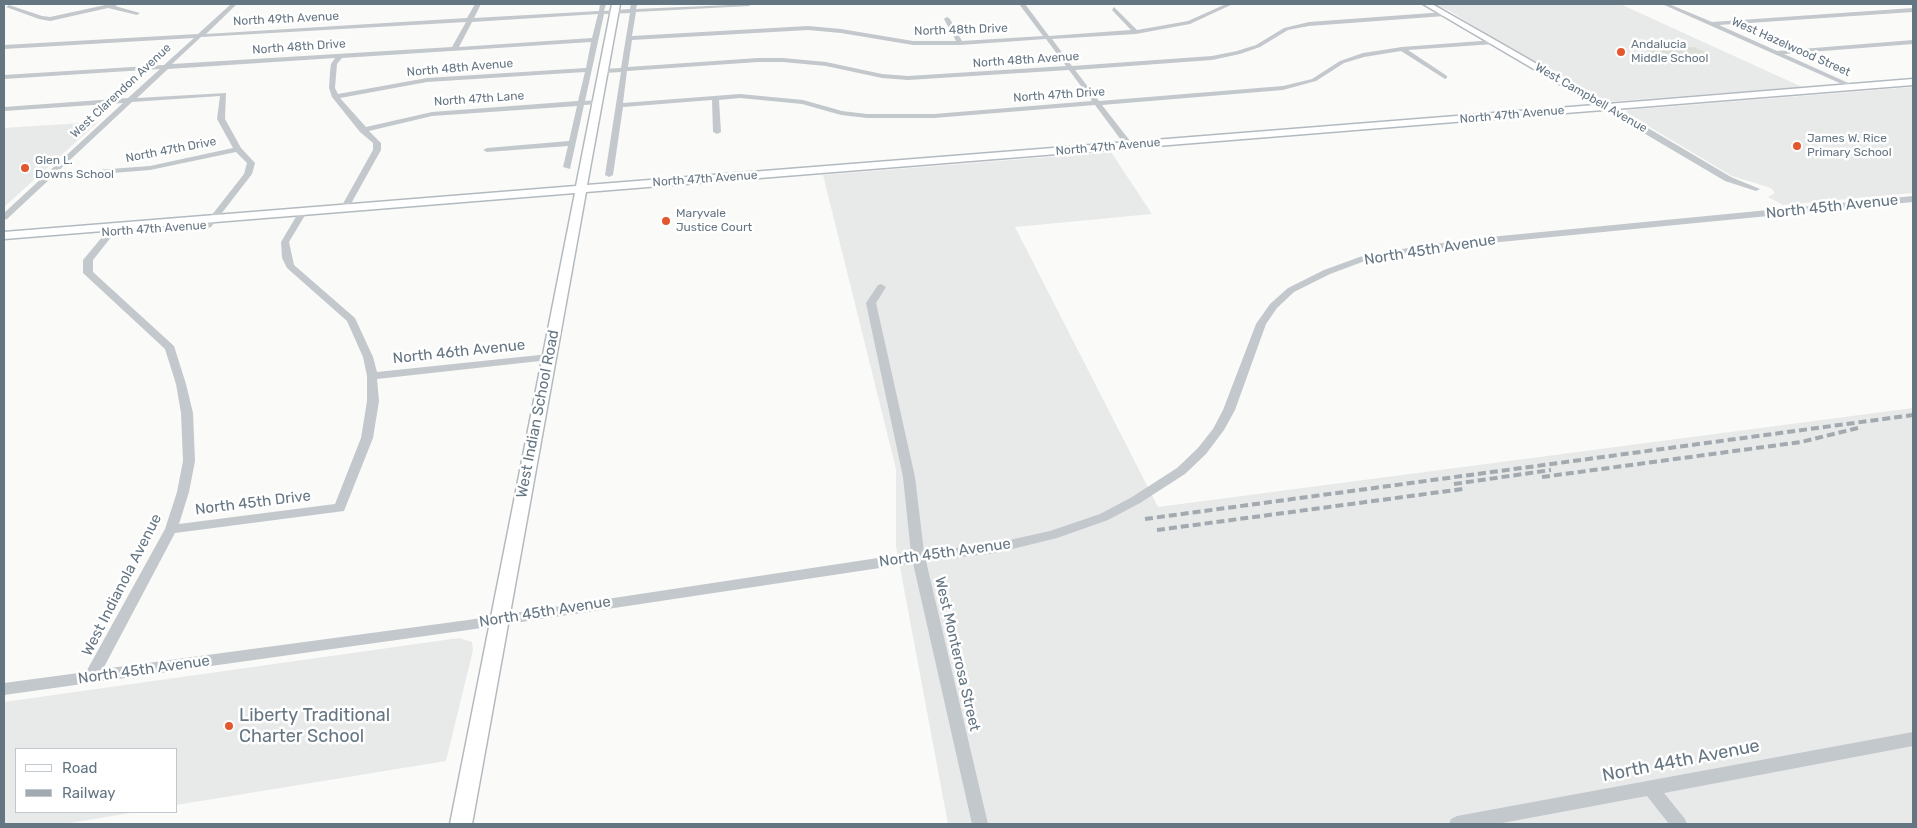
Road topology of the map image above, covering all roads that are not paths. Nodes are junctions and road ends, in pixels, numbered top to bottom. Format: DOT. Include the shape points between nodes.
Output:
graph roads {
  1 [pos="22,4"];
  2 [pos="117,4"];
  3 [pos="234,4"];
  4 [pos="478,4"];
  5 [pos="603,4"];
  6 [pos="749,4"];
  7 [pos="1022,4"];
  8 [pos="1230,4"];
  9 [pos="1427,4"];
  10 [pos="1665,4"];
  11 [pos="107,6"];
  12 [pos="6,7"];
  13 [pos="633,7"];
  14 [pos="615,8"];
  15 [pos="1114,9"];
  16 [pos="1913,10"];
  17 [pos="601,12"];
  18 [pos="137,13"];
  19 [pos="1445,14"];
  20 [pos="947,19"];
  21 [pos="470,20"];
  22 [pos="1711,24"];
  23 [pos="1136,32"];
  24 [pos="199,35"];
  25 [pos="629,38"];
  26 [pos="1047,38"];
  27 [pos="595,40"];
  28 [pos="1494,42"];
  29 [pos="1913,42"];
  30 [pos="960,43"];
  31 [pos="4,47"];
  32 [pos="455,48"];
  33 [pos="1402,49"];
  34 [pos="1776,53"];
  35 [pos="341,55"];
  36 [pos="164,67"];
  37 [pos="1070,68"];
  38 [pos="624,69"];
  39 [pos="588,70"];
  40 [pos="604,70"];
  41 [pos="4,77"];
  42 [pos="1445,77"];
  43 [pos="1913,82"];
  44 [pos="1853,87"];
  45 [pos="335,97"];
  46 [pos="715,98"];
  47 [pos="129,101"];
  48 [pos="598,102"];
  49 [pos="581,103"];
  50 [pos="1097,103"];
  51 [pos="619,105"];
  52 [pos="1606,107"];
  53 [pos="4,109"];
  54 [pos="363,130"];
  55 [pos="717,132"];
  56 [pos="572,143"];
  57 [pos="1130,146"];
  58 [pos="238,149"];
  59 [pos="487,150"];
  60 [pos="567,167"];
  61 [pos="609,175"];
  62 [pos="48,176"];
  63 [pos="580,189"];
  64 [pos="1756,189"];
  65 [pos="1913,199"];
  66 [pos="344,209"];
  67 [pos="303,212"];
  68 [pos="4,217"];
  69 [pos="211,221"];
  70 [pos="114,229"];
  71 [pos="4,235"];
  72 [pos="4,241"];
  73 [pos="881,287"];
  74 [pos="549,357"];
  75 [pos="372,376"];
  76 [pos="171,529"];
  77 [pos="918,557"];
  78 [pos="500,619"];
  79 [pos="91,677"];
  80 [pos="4,689"];
  81 [pos="1913,739"];
  82 [pos="1650,787"];
  83 [pos="461,824"];
  84 [pos="980,824"];
  85 [pos="1457,824"];
  86 [pos="1679,824"];
  1 -- 12 [label="street"];
  2 -- 11 [label="street"];
  3 -- 24 [label="street, West Clarendon Avenue"];
  4 -- 21 [label="street"];
  5 -- 17 [label="street"];
  6 -- 13 [label="street, North 49th Avenue"];
  7 -- 26 [label="street"];
  8 -- 23 [label="street, North 48th Drive" via="1190,22"];
  9 -- 19 [label="street, West Campbell Avenue"];
  10 -- 22 [label="street, West Hazelwood Street"];
  11 -- 12 [label="street" via="50,19"];
  11 -- 18 [label="street"];
  13 -- 14 [label="street, North 49th Avenue"];
  13 -- 25 [label="street"];
  14 -- 17 [label="street, North 49th Avenue"];
  14 -- 40 [label="street, West Indian School Road"];
  15 -- 23 [label="street"];
  16 -- 22 [label="street"];
  17 -- 21 [label="street, North 49th Avenue"];
  17 -- 27 [label="street"];
  19 -- 28 [label="street, West Campbell Avenue"];
  19 -- 37 [label="street, North 48th Avenue" via="1309,24 1286,30 1258,46 1212,58"];
  20 -- 30 [label="street"];
  21 -- 24 [label="street, North 49th Avenue"];
  21 -- 32 [label="street"];
  22 -- 34 [label="street, West Hazelwood Street"];
  23 -- 26 [label="street, North 48th Drive"];
  24 -- 31 [label="street, North 49th Avenue"];
  24 -- 36 [label="street, West Clarendon Avenue"];
  25 -- 30 [label="street, North 48th Drive" via="802,28 913,43"];
  25 -- 38 [label="street"];
  26 -- 30 [label="street, North 48th Drive"];
  26 -- 37 [label="street"];
  27 -- 32 [label="street, North 48th Drive"];
  27 -- 39 [label="street"];
  28 -- 33 [label="street, North 47th Drive"];
  28 -- 52 [label="street, West Campbell Avenue"];
  29 -- 34 [label="street"];
  32 -- 35 [label="street, North 48th Drive"];
  33 -- 42 [label="street"];
  33 -- 50 [label="street, North 47th Drive" via="1350,58 1323,76 1283,88"];
  34 -- 44 [label="street, West Hazelwood Street"];
  35 -- 36 [label="street, North 48th Drive"];
  35 -- 45 [label="street" via="334,64 332,88"];
  36 -- 41 [label="street, North 48th Drive"];
  36 -- 47 [label="street, West Clarendon Avenue"];
  37 -- 38 [label="street, North 48th Avenue" via="908,78 782,60"];
  37 -- 50 [label="street"];
  38 -- 40 [label="street, North 48th Avenue"];
  38 -- 51 [label="street"];
  39 -- 45 [label="street, North 48th Avenue" via="427,80"];
  39 -- 49 [label="street"];
  40 -- 48 [label="street, West Indian School Road"];
  43 -- 44 [label="street, North 47th Avenue"];
  44 -- 52 [label="street, North 47th Avenue"];
  45 -- 54 [label="street"];
  46 -- 50 [label="street, North 47th Drive" via="768,97 803,102 841,113 897,118"];
  46 -- 51 [label="street, North 47th Drive"];
  46 -- 55 [label="street"];
  47 -- 53 [label="street"];
  47 -- 58 [label="street" via="224,94 221,119"];
  47 -- 62 [label="street, West Clarendon Avenue"];
  48 -- 49 [label="street, North 47th Lane"];
  48 -- 63 [label="street, West Indian School Road"];
  49 -- 54 [label="street, North 47th Lane" via="432,114"];
  49 -- 56 [label="street"];
  50 -- 57 [label="street"];
  51 -- 61 [label="street"];
  52 -- 57 [label="street, North 47th Avenue"];
  52 -- 64 [label="street, West Campbell Avenue" via="1728,179"];
  54 -- 66 [label="street" via="377,143 377,150"];
  56 -- 59 [label="street"];
  56 -- 60 [label="street"];
  57 -- 63 [label="street, North 47th Avenue"];
  58 -- 62 [label="street, North 47th Drive" via="150,168"];
  58 -- 69 [label="street" via="251,163 248,174"];
  62 -- 68 [label="street, West Clarendon Avenue"];
  63 -- 66 [label="street, North 47th Avenue"];
  63 -- 74 [label="street, West Indian School Road"];
  65 -- 77 [label="street, North 45th Avenue" via="1469,242 1362,259 1291,290 1272,306 1261,324 1237,392 1218,430 1188,464 1153,490 1104,517 1052,535 996,548"];
  66 -- 67 [label="street, North 47th Avenue"];
  67 -- 69 [label="street, North 47th Avenue" via="285,217"];
  67 -- 75 [label="street" via="286,242 290,266 351,320 368,357"];
  69 -- 70 [label="street, North 47th Avenue"];
  70 -- 71 [label="street, North 47th Avenue"];
  70 -- 72 [label="street, North 47th Avenue"];
  70 -- 76 [label="street, West Indianola Avenue" via="88,260 88,272 170,348 187,413 189,461"];
  73 -- 77 [label="street, West Monterosa Street" via="871,303 909,477"];
  74 -- 75 [label="street, North 46th Avenue"];
  74 -- 78 [label="street, West Indian School Road"];
  75 -- 76 [label="street, North 45th Drive" via="373,401 367,438 340,508"];
  76 -- 79 [label="street, West Indianola Avenue"];
  77 -- 78 [label="street, North 45th Avenue"];
  77 -- 84 [label="street, West Monterosa Street"];
  78 -- 79 [label="street, North 45th Avenue"];
  78 -- 83 [label="street, West Indian School Road"];
  79 -- 80 [label="street, North 45th Avenue"];
  81 -- 82 [label="street, North 44th Avenue"];
  82 -- 85 [label="street, North 44th Avenue"];
  82 -- 86 [label="street"];
}
